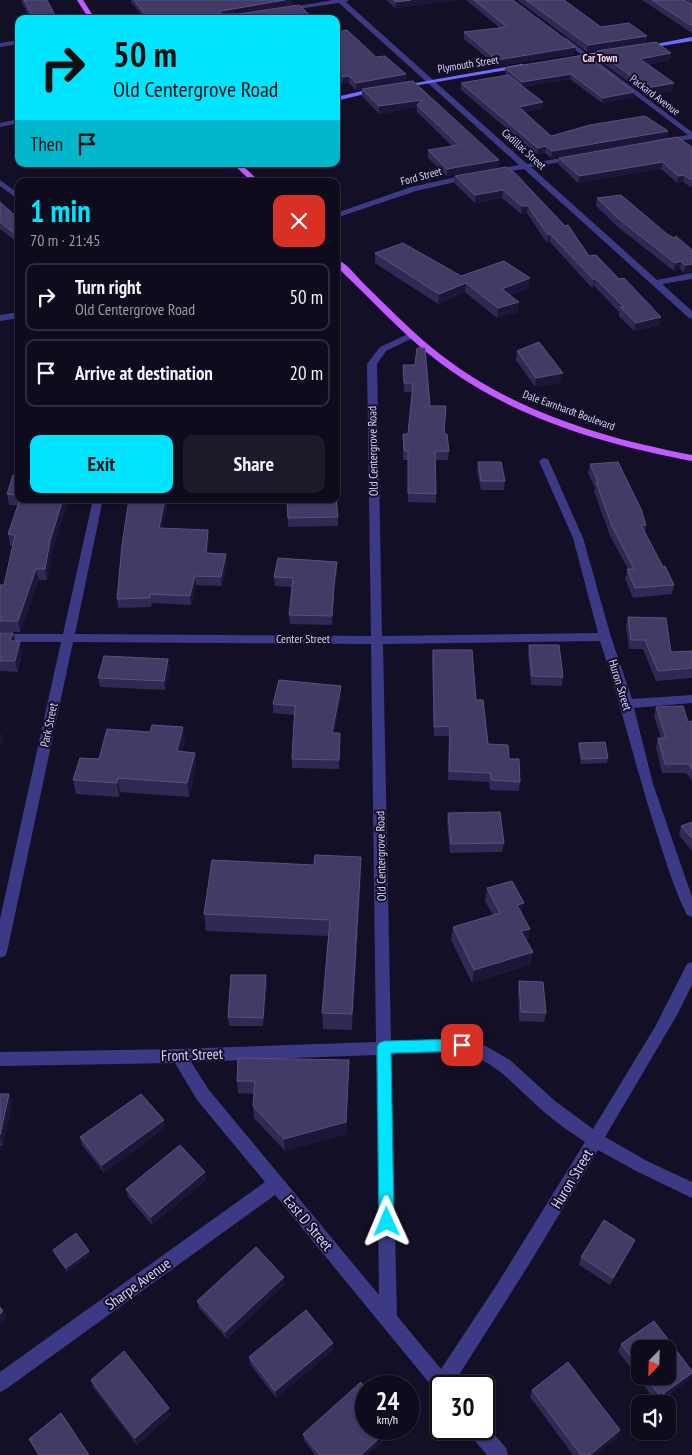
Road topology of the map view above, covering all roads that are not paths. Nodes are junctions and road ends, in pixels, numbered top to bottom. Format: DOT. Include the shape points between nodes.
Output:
graph roads {
  1 [pos="80,0"];
  2 [pos="340,0"];
  3 [pos="346,0"];
  4 [pos="272,10"];
  5 [pos="89,15"];
  6 [pos="555,34"];
  7 [pos="692,39"];
  8 [pos="15,43"];
  9 [pos="0,45"];
  10 [pos="634,48"];
  11 [pos="624,50"];
  12 [pos="586,56"];
  13 [pos="556,60"];
  14 [pos="527,65"];
  15 [pos="430,81"];
  16 [pos="394,87"];
  17 [pos="384,88"];
  18 [pos="340,97"];
  19 [pos="15,122"];
  20 [pos="0,125"];
  21 [pos="692,136"];
  22 [pos="653,144"];
  23 [pos="584,156"];
  24 [pos="525,166"];
  25 [pos="240,167"];
  26 [pos="252,178"];
  27 [pos="0,182"];
  28 [pos="15,195"];
  29 [pos="340,215"];
  30 [pos="340,267"];
  31 [pos="692,276"];
  32 [pos="656,283"];
  33 [pos="15,316"];
  34 [pos="692,316"];
  35 [pos="0,318"];
  36 [pos="412,335"];
  37 [pos="692,458"];
  38 [pos="544,461"];
  39 [pos="97,503"];
  40 [pos="0,638"];
  41 [pos="68,638"];
  42 [pos="606,638"];
  43 [pos="376,640"];
  44 [pos="692,699"];
  45 [pos="627,704"];
  46 [pos="692,911"];
  47 [pos="0,952"];
  48 [pos="692,968"];
  49 [pos="384,1047"];
  50 [pos="179,1056"];
  51 [pos="0,1059"];
  52 [pos="595,1140"];
  53 [pos="276,1184"];
  54 [pos="692,1190"];
  55 [pos="388,1319"];
  56 [pos="434,1375"];
  57 [pos="449,1375"];
  58 [pos="0,1383"];
  59 [pos="487,1440"];
  60 [pos="499,1455"];
  1 -- 5 [label="main road"];
  2 -- 3 [label="street"];
  2 -- 4 [label="street"];
  2 -- 15 [label="street, Cadillac Street"];
  6 -- 12 [label="street, Packard Avenue"];
  7 -- 10 [label="street"];
  8 -- 9 [label="street"];
  11 -- 12 [label="street"];
  12 -- 13 [label="street"];
  12 -- 21 [label="street, Packard Avenue"];
  14 -- 15 [label="street, Plymouth Street"];
  15 -- 16 [label="street, Plymouth Street"];
  15 -- 24 [label="street, Cadillac Street"];
  17 -- 18 [label="street"];
  19 -- 20 [label="street"];
  21 -- 22 [label="street"];
  23 -- 24 [label="street, Ford Street"];
  24 -- 29 [label="street, Ford Street" via="414,189"];
  24 -- 32 [label="street, Cadillac Street"];
  25 -- 26 [label="main road"];
  27 -- 28 [label="street"];
  30 -- 36 [label="main road, Dale Earnhardt Boulevard"];
  31 -- 32 [label="street"];
  32 -- 34 [label="street, Cadillac Street"];
  33 -- 35 [label="street"];
  36 -- 37 [label="main road, Dale Earnhardt Boulevard" via="490,392 535,413 625,444"];
  36 -- 43 [label="street, Old Centergrove Road" via="385,347 374,357 372,364"];
  38 -- 42 [label="street, Huron Street" via="578,538"];
  39 -- 41 [label="street, Park Street"];
  40 -- 41 [label="street, Center Street"];
  41 -- 43 [label="street, Center Street"];
  41 -- 47 [label="street, Park Street"];
  42 -- 43 [label="street, Center Street"];
  42 -- 45 [label="street, Huron Street"];
  43 -- 49 [label="street, Old Centergrove Road"];
  44 -- 45 [label="street"];
  45 -- 46 [label="street, Huron Street" via="647,784"];
  48 -- 52 [label="street, Huron Street" via="679,1001"];
  49 -- 50 [label="street, Front Street"];
  49 -- 52 [label="street" via="462,1045 490,1053 546,1104"];
  49 -- 55 [label="street, Old Centergrove Road"];
  50 -- 51 [label="street, Front Street"];
  50 -- 53 [label="street, East D Street" via="203,1095"];
  52 -- 54 [label="street" via="643,1168"];
  52 -- 57 [label="street, Huron Street" via="484,1324"];
  53 -- 55 [label="street, East D Street"];
  53 -- 58 [label="street, Sharpe Avenue"];
  55 -- 56 [label="street, East D Street"];
  59 -- 60 [label="street"];
}
